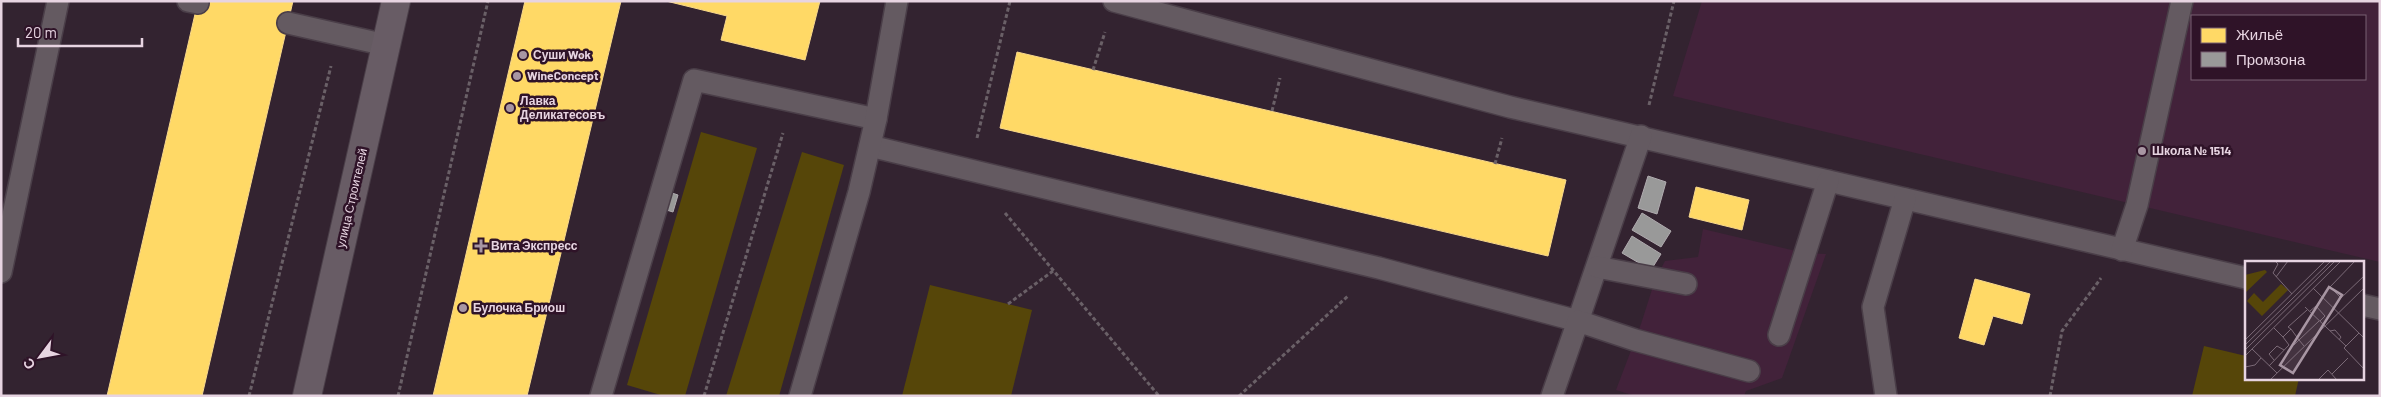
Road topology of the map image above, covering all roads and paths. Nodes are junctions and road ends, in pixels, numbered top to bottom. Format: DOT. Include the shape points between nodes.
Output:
graph roads {
  1 [pos="58,1"];
  2 [pos="396,1"];
  3 [pos="488,1"];
  4 [pos="897,1"];
  5 [pos="1010,1"];
  6 [pos="1115,1"];
  7 [pos="1674,1"];
  8 [pos="2182,1"];
  9 [pos="288,23"];
  10 [pos="338,34"];
  11 [pos="386,45"];
  12 [pos="1093,70"];
  13 [pos="793,102"];
  14 [pos="876,119"];
  15 [pos="1641,136"];
  16 [pos="870,146"];
  17 [pos="969,171"];
  18 [pos="1828,181"];
  19 [pos="1905,199"];
  20 [pos="2122,250"];
  21 [pos="1597,266"];
  22 [pos="1379,268"];
  23 [pos="1054,271"];
  24 [pos="1,272"];
  25 [pos="2245,278"];
  26 [pos="1686,284"];
  27 [pos="1008,304"];
  28 [pos="2364,305"];
  29 [pos="2380,309"];
  30 [pos="1578,321"];
  31 [pos="1779,335"];
  32 [pos="1749,372"];
  33 [pos="249,396"];
  34 [pos="307,396"];
  35 [pos="398,396"];
  36 [pos="601,396"];
  37 [pos="704,396"];
  38 [pos="800,396"];
  39 [pos="1159,396"];
  40 [pos="1239,396"];
  41 [pos="1552,396"];
  42 [pos="1886,396"];
  43 [pos="2050,396"];
  1 -- 24 [label="lane"];
  2 -- 11 [label="street, улица Строителей"];
  3 -- 35 [label="path"];
  4 -- 14 [label="lane"];
  5 -- 17 [label="path"];
  6 -- 12 [label="path"];
  6 -- 15 [label="lane" via="1510,107"];
  7 -- 15 [label="path"];
  8 -- 20 [label="lane" via="2137,205"];
  9 -- 10 [label="lane"];
  10 -- 11 [label="lane"];
  10 -- 33 [label="path"];
  11 -- 34 [label="street, улица Строителей"];
  13 -- 14 [label="lane"];
  13 -- 36 [label="lane" via="694,80"];
  13 -- 37 [label="path"];
  14 -- 16 [label="lane"];
  15 -- 18 [label="lane"];
  15 -- 21 [label="lane"];
  16 -- 17 [label="lane"];
  16 -- 38 [label="lane"];
  17 -- 22 [label="lane"];
  17 -- 23 [label="path"];
  18 -- 19 [label="lane"];
  18 -- 31 [label="lane"];
  19 -- 20 [label="lane"];
  19 -- 42 [label="lane" via="1873,307"];
  20 -- 25 [label="lane"];
  20 -- 43 [label="path" via="2062,331"];
  21 -- 26 [label="lane"];
  21 -- 30 [label="lane"];
  22 -- 30 [label="lane"];
  22 -- 40 [label="path"];
  23 -- 27 [label="path"];
  23 -- 39 [label="path"];
  28 -- 29 [label="lane"];
  30 -- 32 [label="lane"];
  30 -- 41 [label="lane"];
}
